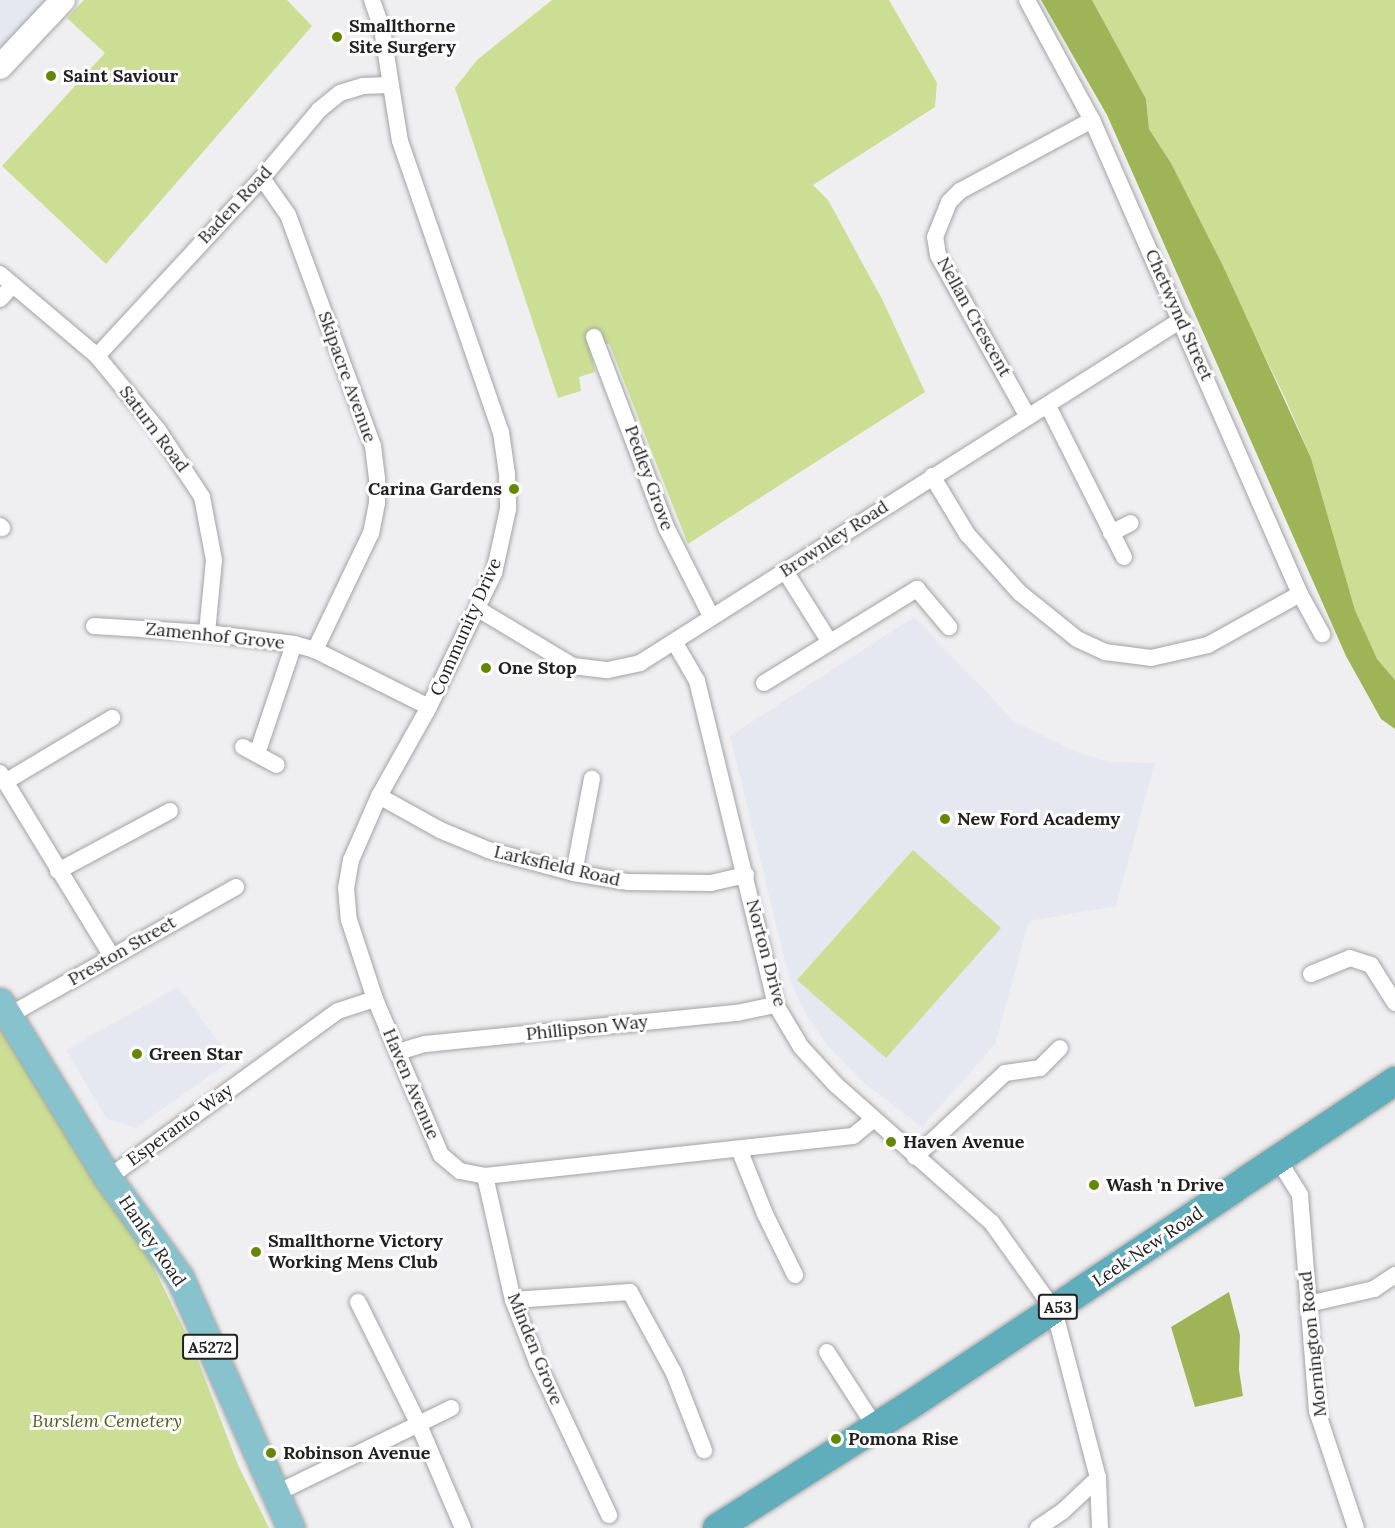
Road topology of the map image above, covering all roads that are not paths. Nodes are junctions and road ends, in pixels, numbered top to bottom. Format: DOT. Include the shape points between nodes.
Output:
graph roads {
  1 [pos="63,0"];
  2 [pos="372,0"];
  3 [pos="1027,0"];
  4 [pos="0,68"];
  5 [pos="389,85"];
  6 [pos="1092,120"];
  7 [pos="262,178"];
  8 [pos="0,274"];
  9 [pos="13,285"];
  10 [pos="0,299"];
  11 [pos="1181,320"];
  12 [pos="594,337"];
  13 [pos="97,356"];
  14 [pos="1048,406"];
  15 [pos="1028,417"];
  16 [pos="932,477"];
  17 [pos="1131,523"];
  18 [pos="1111,532"];
  19 [pos="1124,557"];
  20 [pos="785,571"];
  21 [pos="1300,594"];
  22 [pos="478,609"];
  23 [pos="711,616"];
  24 [pos="94,626"];
  25 [pos="949,627"];
  26 [pos="207,633"];
  27 [pos="1322,634"];
  28 [pos="829,641"];
  29 [pos="675,643"];
  30 [pos="294,644"];
  31 [pos="315,650"];
  32 [pos="764,683"];
  33 [pos="429,707"];
  34 [pos="112,718"];
  35 [pos="277,765"];
  36 [pos="3,777"];
  37 [pos="592,779"];
  38 [pos="379,796"];
  39 [pos="170,811"];
  40 [pos="58,871"];
  41 [pos="574,873"];
  42 [pos="746,875"];
  43 [pos="236,887"];
  44 [pos="111,955"];
  45 [pos="1311,974"];
  46 [pos="375,999"];
  47 [pos="1395,1003"];
  48 [pos="776,1005"];
  49 [pos="4,1009"];
  50 [pos="1060,1048"];
  51 [pos="398,1052"];
  52 [pos="1395,1081"];
  53 [pos="873,1120"];
  54 [pos="739,1149"];
  55 [pos="915,1157"];
  56 [pos="1278,1161"];
  57 [pos="485,1176"];
  58 [pos="108,1178"];
  59 [pos="795,1275"];
  60 [pos="1395,1275"];
  61 [pos="513,1300"];
  62 [pos="358,1302"];
  63 [pos="1308,1304"];
  64 [pos="1054,1310"];
  65 [pos="827,1352"];
  66 [pos="451,1408"];
  67 [pos="419,1425"];
  68 [pos="876,1428"];
  69 [pos="704,1450"];
  70 [pos="1098,1478"];
  71 [pos="275,1494"];
  72 [pos="609,1515"];
  73 [pos="291,1528"];
  74 [pos="463,1528"];
  75 [pos="717,1528"];
  76 [pos="1038,1528"];
  77 [pos="1100,1528"];
  78 [pos="1356,1528"];
  1 -- 4 [label="main road"];
  2 -- 5 [label="street, Community Drive" via="382,29"];
  3 -- 6 [label="street, Chetwynd Street"];
  5 -- 7 [label="street, Baden Road" via="363,86 340,93 318,110"];
  5 -- 22 [label="street, Community Drive" via="400,141 476,355 505,452 508,509 494,573"];
  6 -- 11 [label="street, Chetwynd Street"];
  6 -- 15 [label="street, Nellan Crescent" via="960,191 949,202 935,237 938,255"];
  7 -- 13 [label="street, Baden Road"];
  7 -- 31 [label="street, Skipacre Avenue" via="288,215 373,446 377,478 371,533"];
  8 -- 9 [label="street, Saturn Road"];
  9 -- 10 [label="street"];
  9 -- 13 [label="street, Saturn Road"];
  11 -- 14 [label="street, Brownley Road"];
  11 -- 21 [label="street, Chetwynd Street"];
  12 -- 23 [label="street, Pedley Grove" via="667,530"];
  13 -- 26 [label="street, Saturn Road" via="159,430 202,497 214,560"];
  14 -- 15 [label="street, Brownley Road"];
  14 -- 18 [label="street"];
  15 -- 16 [label="street, Brownley Road"];
  16 -- 20 [label="street, Brownley Road"];
  16 -- 21 [label="street" via="967,534 1020,593 1077,639 1105,652 1151,658 1208,645"];
  17 -- 18 [label="street"];
  18 -- 19 [label="street"];
  20 -- 23 [label="street, Brownley Road"];
  20 -- 28 [label="street"];
  21 -- 27 [label="street, Chetwynd Street"];
  22 -- 29 [label="street, Brownley Road" via="573,666 608,670 640,663"];
  22 -- 33 [label="street, Community Drive"];
  23 -- 29 [label="street, Brownley Road"];
  24 -- 26 [label="street, Zamenhof Grove"];
  25 -- 28 [label="street" via="916,589"];
  26 -- 30 [label="street, Zamenhof Grove"];
  28 -- 32 [label="street"];
  29 -- 42 [label="street, Norton Drive" via="697,681"];
  30 -- 31 [label="street, Zamenhof Grove"];
  30 -- 35 [label="street" via="250,750"];
  31 -- 33 [label="street, Zamenhof Grove"];
  33 -- 38 [label="street, Community Drive"];
  34 -- 36 [label="street"];
  36 -- 40 [label="street"];
  37 -- 41 [label="street"];
  38 -- 41 [label="street, Larksfield Road" via="488,850"];
  38 -- 46 [label="street, Community Drive" via="351,860 346,888 349,920"];
  39 -- 40 [label="street"];
  40 -- 44 [label="street"];
  41 -- 42 [label="street, Larksfield Road" via="628,882 711,884"];
  42 -- 48 [label="street, Norton Drive"];
  43 -- 44 [label="street, Preston Street"];
  44 -- 49 [label="street, Preston Street"];
  45 -- 47 [label="street" via="1350,958 1371,964"];
  46 -- 51 [label="street, Haven Avenue"];
  46 -- 58 [label="street, Esperanto Way" via="338,1011"];
  48 -- 51 [label="street, Phillipson Way" via="737,1013 425,1044"];
  48 -- 53 [label="street, Norton Drive" via="801,1047"];
  49 -- 58 [label="main road, Hanley Road / A5272"];
  50 -- 55 [label="street" via="1040,1068 1005,1073"];
  51 -- 57 [label="street, Haven Avenue" via="441,1155 460,1172"];
  52 -- 56 [label="highway, Leek New Road / A53"];
  53 -- 54 [label="street, Haven Avenue" via="853,1136"];
  53 -- 55 [label="street, Norton Drive"];
  54 -- 57 [label="street, Haven Avenue"];
  54 -- 59 [label="street" via="765,1215"];
  55 -- 64 [label="street, Norton Drive" via="992,1223"];
  56 -- 63 [label="street, Mornington Road" via="1300,1195"];
  56 -- 64 [label="highway, Leek New Road / A53"];
  57 -- 61 [label="street, Minden Grove"];
  58 -- 71 [label="main road, Hanley Road / A5272" via="180,1278"];
  60 -- 63 [label="street" via="1374,1289"];
  61 -- 69 [label="street" via="630,1292 674,1373"];
  61 -- 72 [label="street, Minden Grove" via="539,1367"];
  62 -- 67 [label="street"];
  63 -- 78 [label="street, Mornington Road" via="1317,1411"];
  64 -- 68 [label="highway, Leek New Road / A53"];
  64 -- 70 [label="street"];
  65 -- 68 [label="street"];
  66 -- 67 [label="street"];
  67 -- 71 [label="street"];
  67 -- 74 [label="street"];
  68 -- 75 [label="highway, Leek New Road / A53"];
  70 -- 76 [label="street"];
  70 -- 77 [label="street"];
  71 -- 73 [label="main road, Hanley Road / A5272"];
}
